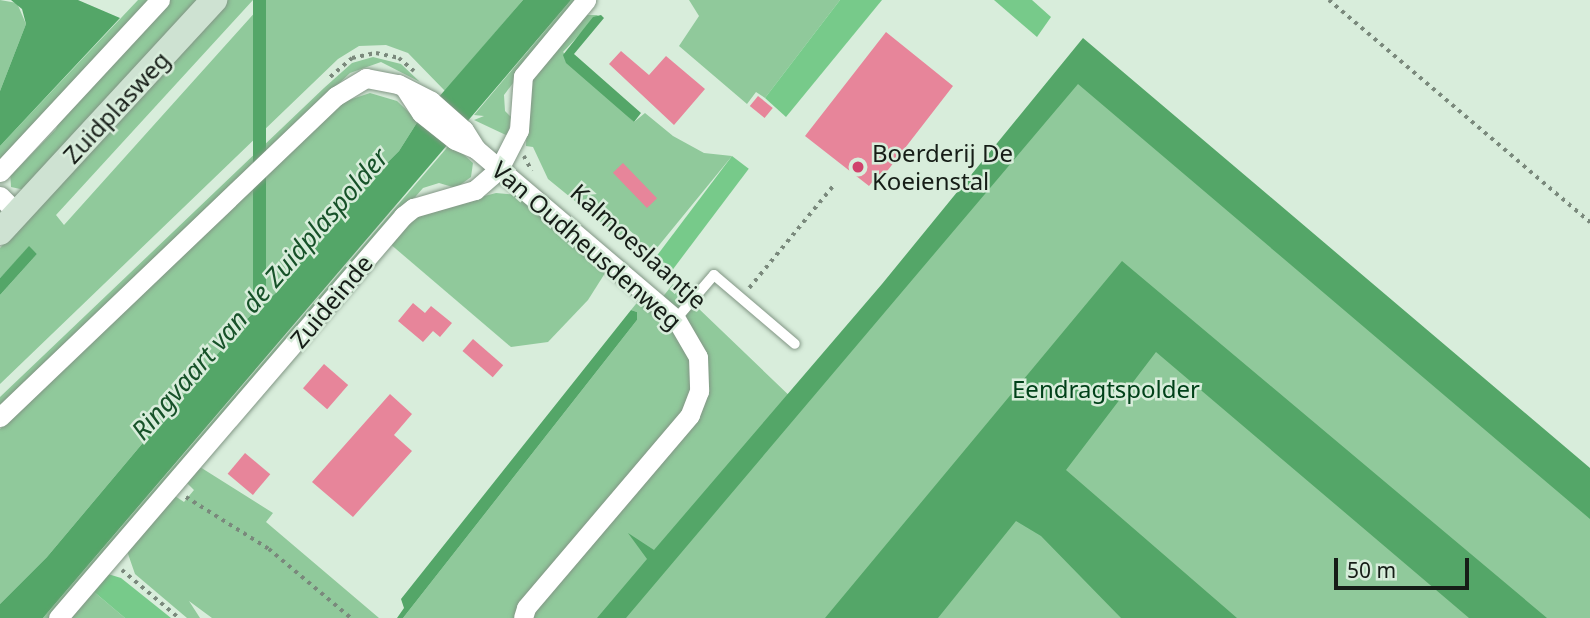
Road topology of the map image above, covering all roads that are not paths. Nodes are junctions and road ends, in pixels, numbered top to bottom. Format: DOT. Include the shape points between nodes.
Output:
graph roads {
  1 [pos="160,0"];
  2 [pos="214,0"];
  3 [pos="586,0"];
  4 [pos="499,169"];
  5 [pos="0,172"];
  6 [pos="6,214"];
  7 [pos="676,319"];
  8 [pos="795,344"];
  9 [pos="0,417"];
  10 [pos="58,618"];
  11 [pos="523,618"];
  1 -- 5 [label="street, Zuidplasweg"];
  2 -- 6 [label="main road, Zuidplasweg"];
  3 -- 4 [label="street, Zuideinde" via="523,76 514,146"];
  4 -- 7 [label="street, Van Oudheusdenweg"];
  4 -- 9 [label="street, Van Oudheusdenweg" via="406,90 387,79 366,78 337,96"];
  4 -- 10 [label="street, Zuideinde" via="475,190 413,208 403,216"];
  7 -- 8 [label="lane" via="715,275"];
  7 -- 11 [label="street, Van Oudheusdenweg" via="698,356 699,391 690,415 526,608"];
}
